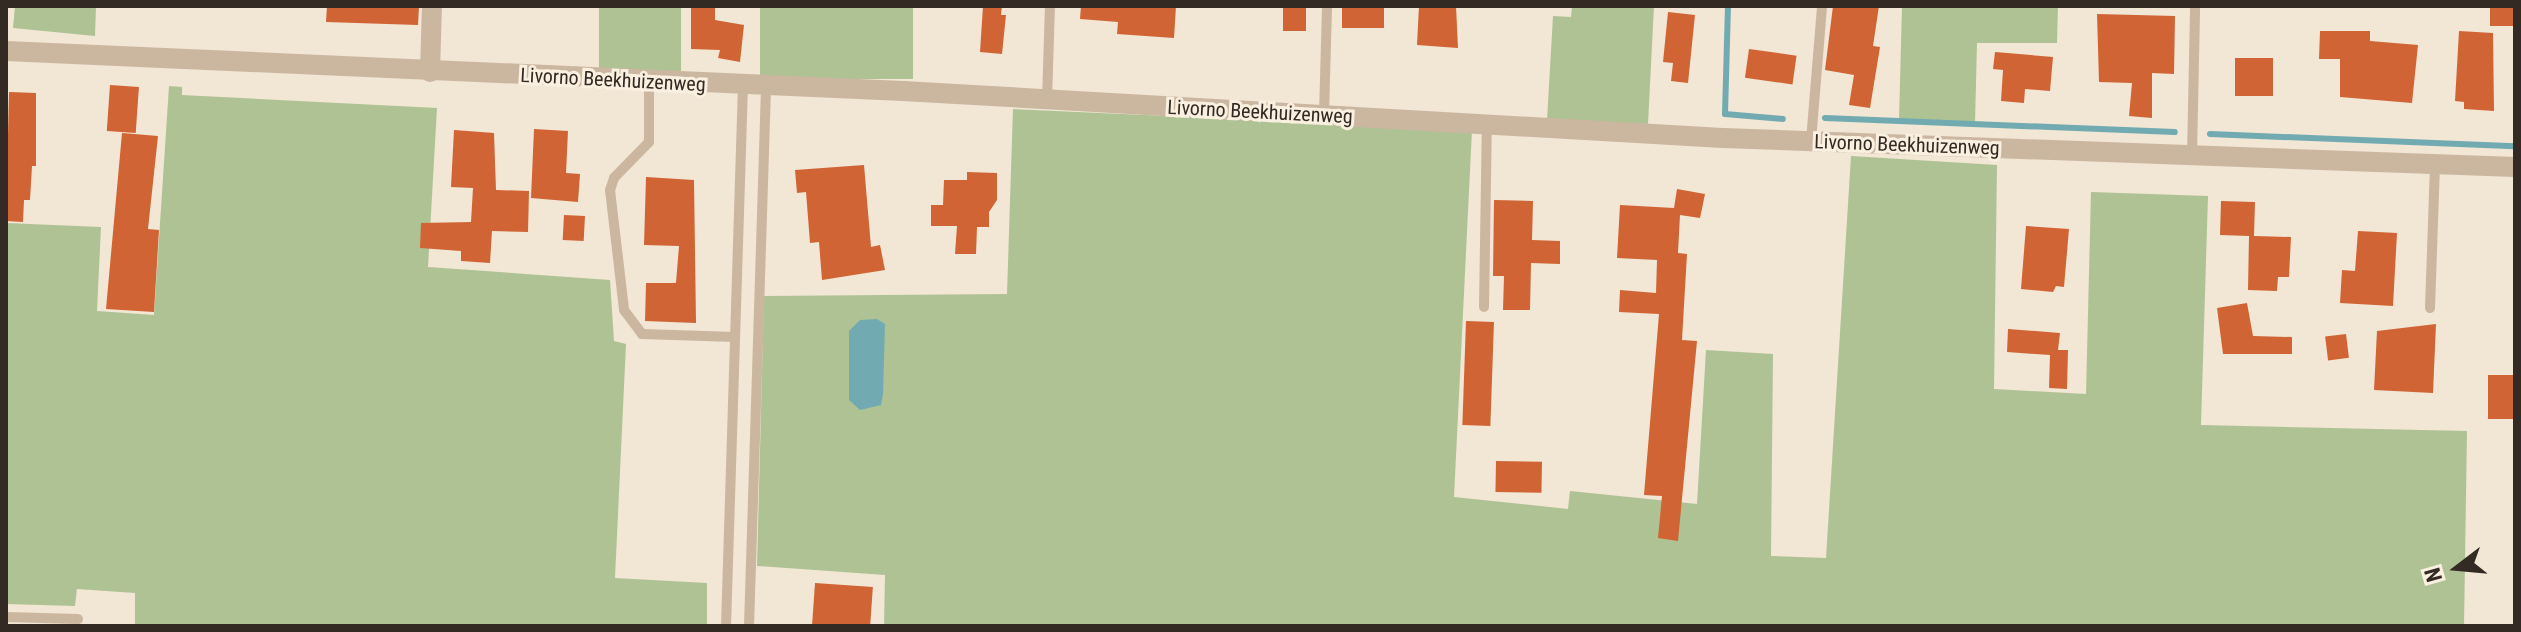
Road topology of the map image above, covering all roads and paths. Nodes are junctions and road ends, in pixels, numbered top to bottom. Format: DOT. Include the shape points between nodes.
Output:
graph roads {
  1 [pos="432,6"];
  2 [pos="1050,6"];
  3 [pos="1327,6"];
  4 [pos="1822,6"];
  5 [pos="2195,6"];
  6 [pos="6,51"];
  7 [pos="430,72"];
  8 [pos="649,82"];
  9 [pos="743,86"];
  10 [pos="766,87"];
  11 [pos="1047,102"];
  12 [pos="1324,115"];
  13 [pos="1487,125"];
  14 [pos="1811,141"];
  15 [pos="2192,155"];
  16 [pos="2435,163"];
  17 [pos="2515,167"];
  18 [pos="1484,307"];
  19 [pos="2430,308"];
  20 [pos="735,337"];
  21 [pos="6,617"];
  22 [pos="78,619"];
  23 [pos="726,626"];
  24 [pos="749,626"];
  1 -- 7 [label="street"];
  2 -- 11 [label="lane"];
  3 -- 12 [label="lane"];
  4 -- 14 [label="lane"];
  5 -- 15 [label="lane"];
  6 -- 7 [label="street, Livorno Beekhuizenweg"];
  7 -- 8 [label="street, Livorno Beekhuizenweg"];
  8 -- 9 [label="street, Livorno Beekhuizenweg"];
  8 -- 20 [label="lane" via="649,142 614,178 610,190 624,310 642,334"];
  9 -- 10 [label="street, Livorno Beekhuizenweg"];
  9 -- 20 [label="lane"];
  10 -- 11 [label="street, Livorno Beekhuizenweg"];
  10 -- 24 [label="lane"];
  11 -- 12 [label="street, Livorno Beekhuizenweg"];
  12 -- 13 [label="street, Livorno Beekhuizenweg"];
  13 -- 14 [label="street, Livorno Beekhuizenweg"];
  13 -- 18 [label="lane"];
  14 -- 15 [label="street, Livorno Beekhuizenweg"];
  15 -- 16 [label="street, Livorno Beekhuizenweg"];
  16 -- 17 [label="street, Livorno Beekhuizenweg"];
  16 -- 19 [label="lane"];
  20 -- 23 [label="lane"];
  21 -- 22 [label="lane"];
}
